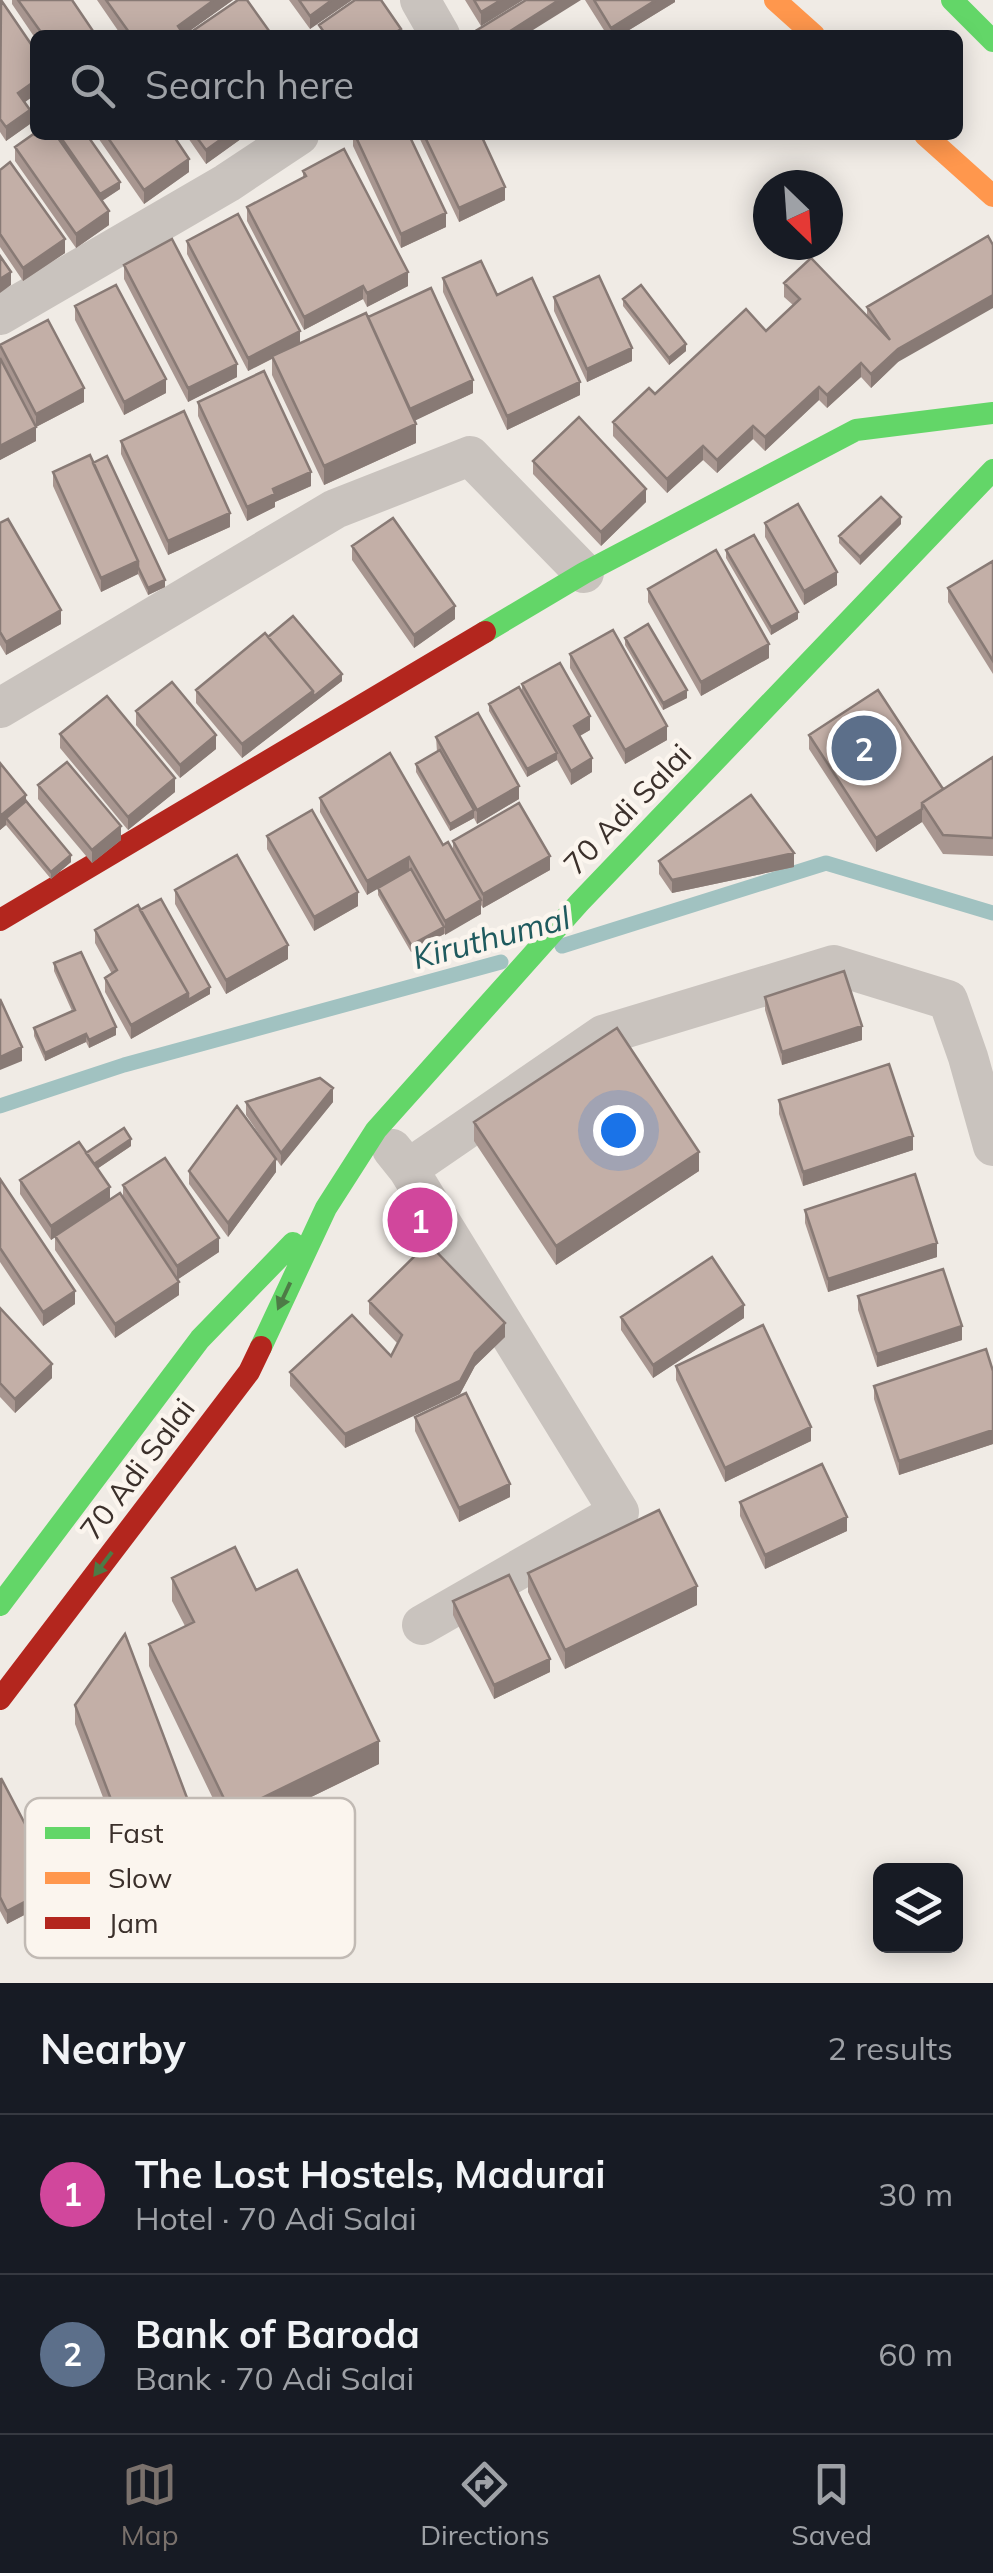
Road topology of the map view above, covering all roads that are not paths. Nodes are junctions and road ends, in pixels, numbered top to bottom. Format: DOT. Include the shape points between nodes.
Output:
graph roads {
  1 [pos="420,0"];
  2 [pos="774,0"];
  3 [pos="952,0"];
  4 [pos="437,30"];
  5 [pos="808,30"];
  6 [pos="993,41"];
  7 [pos="291,140"];
  8 [pos="931,140"];
  9 [pos="993,196"];
  10 [pos="0,315"];
  11 [pos="993,412"];
  12 [pos="993,470"];
  13 [pos="584,574"];
  14 [pos="0,708"];
  15 [pos="0,920"];
  16 [pos="981,1055"];
  17 [pos="376,1130"];
  18 [pos="993,1146"];
  19 [pos="408,1169"];
  20 [pos="326,1208"];
  21 [pos="0,1605"];
  22 [pos="422,1625"];
  23 [pos="0,1700"];
  1 -- 4 [label="street"];
  2 -- 5 [label="main road"];
  3 -- 6 [label="main road"];
  7 -- 10 [label="street"];
  8 -- 9 [label="main road"];
  11 -- 13 [label="main road" via="856,430"];
  12 -- 17 [label="main road, 70 Adi Salai" via="580,903"];
  13 -- 14 [label="street" via="470,456 335,509"];
  13 -- 15 [label="main road"];
  16 -- 18 [label="street"];
  16 -- 19 [label="street" via="948,1000 834,965 603,1035"];
  17 -- 19 [label="street"];
  17 -- 20 [label="main road, 70 Adi Salai"];
  19 -- 22 [label="street" via="619,1512"];
  20 -- 21 [label="main road, 70 Adi Salai" via="200,1340"];
  20 -- 23 [label="main road, 70 Adi Salai, one-way" via="248,1372"];
}
